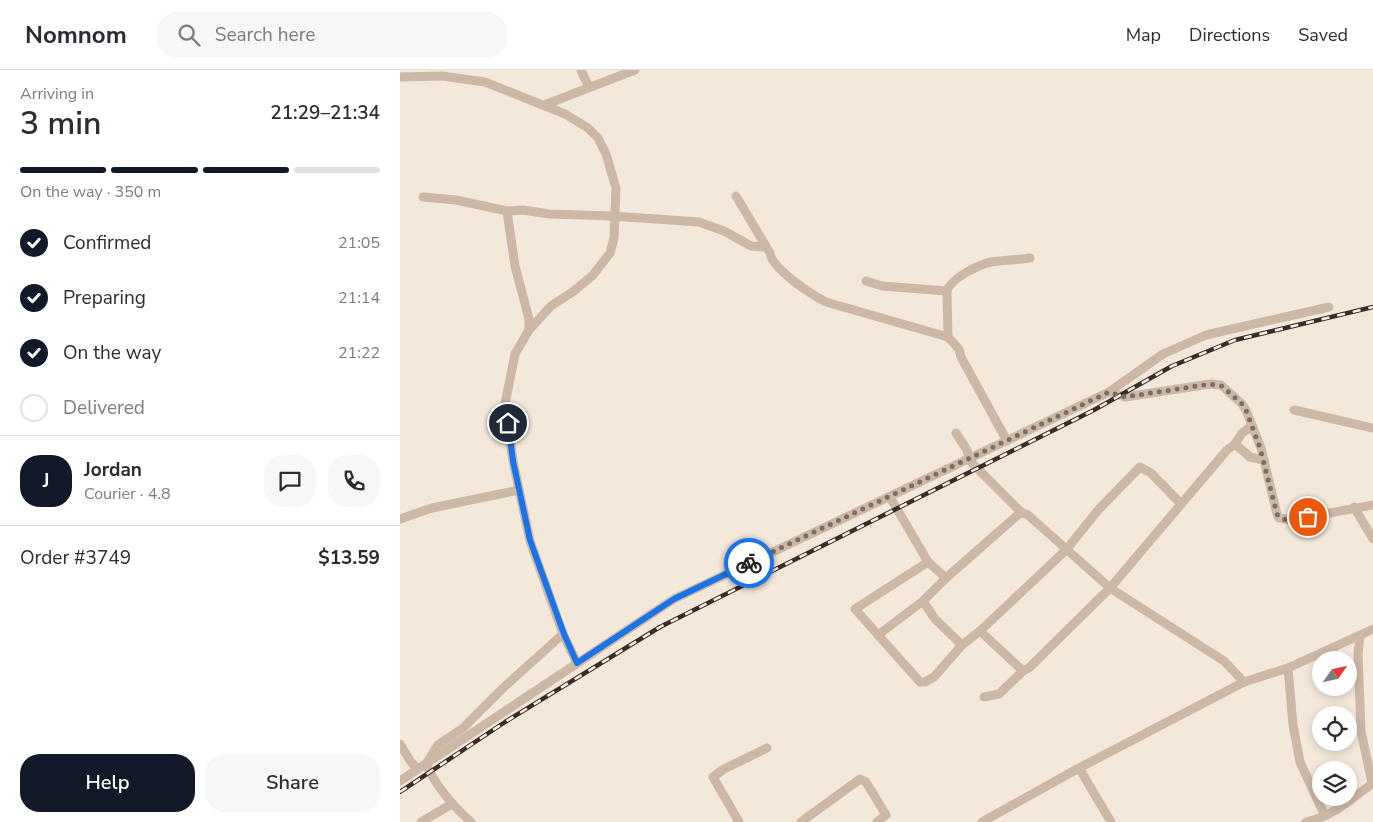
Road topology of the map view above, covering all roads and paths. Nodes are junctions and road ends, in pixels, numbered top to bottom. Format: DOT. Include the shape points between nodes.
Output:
graph roads {
  1 [pos="581,70"];
  2 [pos="636,70"];
  3 [pos="400,77"];
  4 [pos="589,87"];
  5 [pos="544,105"];
  6 [pos="736,196"];
  7 [pos="423,198"];
  8 [pos="507,211"];
  9 [pos="615,216"];
  10 [pos="766,247"];
  11 [pos="1030,258"];
  12 [pos="866,281"];
  13 [pos="947,292"];
  14 [pos="1329,307"];
  15 [pos="529,330"];
  16 [pos="948,337"];
  17 [pos="1109,392"];
  18 [pos="1294,410"];
  19 [pos="1252,426"];
  20 [pos="1373,428"];
  21 [pos="956,433"];
  22 [pos="1007,441"];
  23 [pos="1235,444"];
  24 [pos="969,460"];
  25 [pos="1264,460"];
  26 [pos="519,490"];
  27 [pos="890,497"];
  28 [pos="1181,504"];
  29 [pos="1373,505"];
  30 [pos="1354,507"];
  31 [pos="1021,512"];
  32 [pos="400,519"];
  33 [pos="1373,539"];
  34 [pos="1066,550"];
  35 [pos="928,562"];
  36 [pos="946,578"];
  37 [pos="1110,588"];
  38 [pos="924,601"];
  39 [pos="1373,629"];
  40 [pos="980,631"];
  41 [pos="564,634"];
  42 [pos="878,635"];
  43 [pos="1360,636"];
  44 [pos="962,645"];
  45 [pos="577,663"];
  46 [pos="1288,668"];
  47 [pos="1023,671"];
  48 [pos="1244,682"];
  49 [pos="984,697"];
  50 [pos="483,709"];
  51 [pos="504,712"];
  52 [pos="400,744"];
  53 [pos="767,748"];
  54 [pos="426,764"];
  55 [pos="416,767"];
  56 [pos="1079,768"];
  57 [pos="400,781"];
  58 [pos="1373,783"];
  59 [pos="452,804"];
  60 [pos="1325,816"];
  61 [pos="421,822"];
  62 [pos="471,822"];
  63 [pos="739,822"];
  64 [pos="801,822"];
  65 [pos="877,822"];
  66 [pos="982,822"];
  67 [pos="1111,822"];
  68 [pos="1306,822"];
  1 -- 4 [label="street"];
  2 -- 4 [label="street"];
  3 -- 5 [label="street" via="442,76 485,82"];
  4 -- 5 [label="street"];
  5 -- 9 [label="street" via="588,128 598,138 616,188"];
  6 -- 10 [label="street"];
  7 -- 8 [label="street" via="456,200"];
  8 -- 9 [label="street"];
  8 -- 15 [label="street"];
  9 -- 10 [label="street" via="699,222 751,246"];
  9 -- 15 [label="street" via="610,253 593,276 551,306"];
  10 -- 16 [label="street" via="770,258 788,277 826,302"];
  11 -- 13 [label="street" via="989,262 963,274 949,285"];
  12 -- 13 [label="street" via="882,286"];
  13 -- 16 [label="street"];
  14 -- 17 [label="street" via="1206,335 1163,354"];
  15 -- 26 [label="street" via="515,354 505,404"];
  16 -- 22 [label="street" via="959,348"];
  17 -- 19 [label="street" via="1125,397 1218,384 1242,404"];
  17 -- 22 [label="street"];
  18 -- 20 [label="street"];
  19 -- 23 [label="street"];
  19 -- 25 [label="street"];
  21 -- 24 [label="street" via="968,450"];
  22 -- 24 [label="street"];
  23 -- 25 [label="street" via="1250,457"];
  23 -- 28 [label="street"];
  24 -- 27 [label="street"];
  24 -- 31 [label="street"];
  25 -- 30 [label="street" via="1279,518 1292,520"];
  26 -- 32 [label="street" via="432,508"];
  26 -- 41 [label="street" via="530,540"];
  27 -- 35 [label="street"];
  27 -- 45 [label="street" via="674,599"];
  28 -- 34 [label="street" via="1151,473 1140,467 1099,509"];
  28 -- 37 [label="street"];
  29 -- 30 [label="street"];
  30 -- 33 [label="street"];
  31 -- 34 [label="street"];
  31 -- 36 [label="street"];
  34 -- 37 [label="street"];
  34 -- 40 [label="street"];
  35 -- 36 [label="street"];
  35 -- 42 [label="street" via="855,609"];
  36 -- 38 [label="street"];
  37 -- 47 [label="street"];
  37 -- 48 [label="street" via="1224,661"];
  38 -- 42 [label="street"];
  38 -- 44 [label="street" via="935,619"];
  39 -- 43 [label="street"];
  40 -- 44 [label="street"];
  40 -- 47 [label="street"];
  41 -- 45 [label="street"];
  41 -- 50 [label="street"];
  42 -- 44 [label="street" via="920,682 934,677"];
  43 -- 46 [label="street"];
  43 -- 58 [label="street" via="1361,731"];
  45 -- 51 [label="street"];
  46 -- 48 [label="street"];
  46 -- 60 [label="street" via="1300,762"];
  47 -- 49 [label="street" via="999,694"];
  48 -- 56 [label="street"];
  50 -- 51 [label="street"];
  50 -- 54 [label="street" via="438,745"];
  51 -- 54 [label="street"];
  52 -- 55 [label="street"];
  53 -- 63 [label="street" via="713,777"];
  54 -- 57 [label="street"];
  54 -- 59 [label="street"];
  56 -- 66 [label="street"];
  56 -- 67 [label="street"];
  58 -- 60 [label="street" via="1339,810"];
  59 -- 61 [label="street"];
  59 -- 62 [label="street"];
  60 -- 68 [label="street"];
  64 -- 65 [label="street" via="860,779 866,782 886,815"];
}
